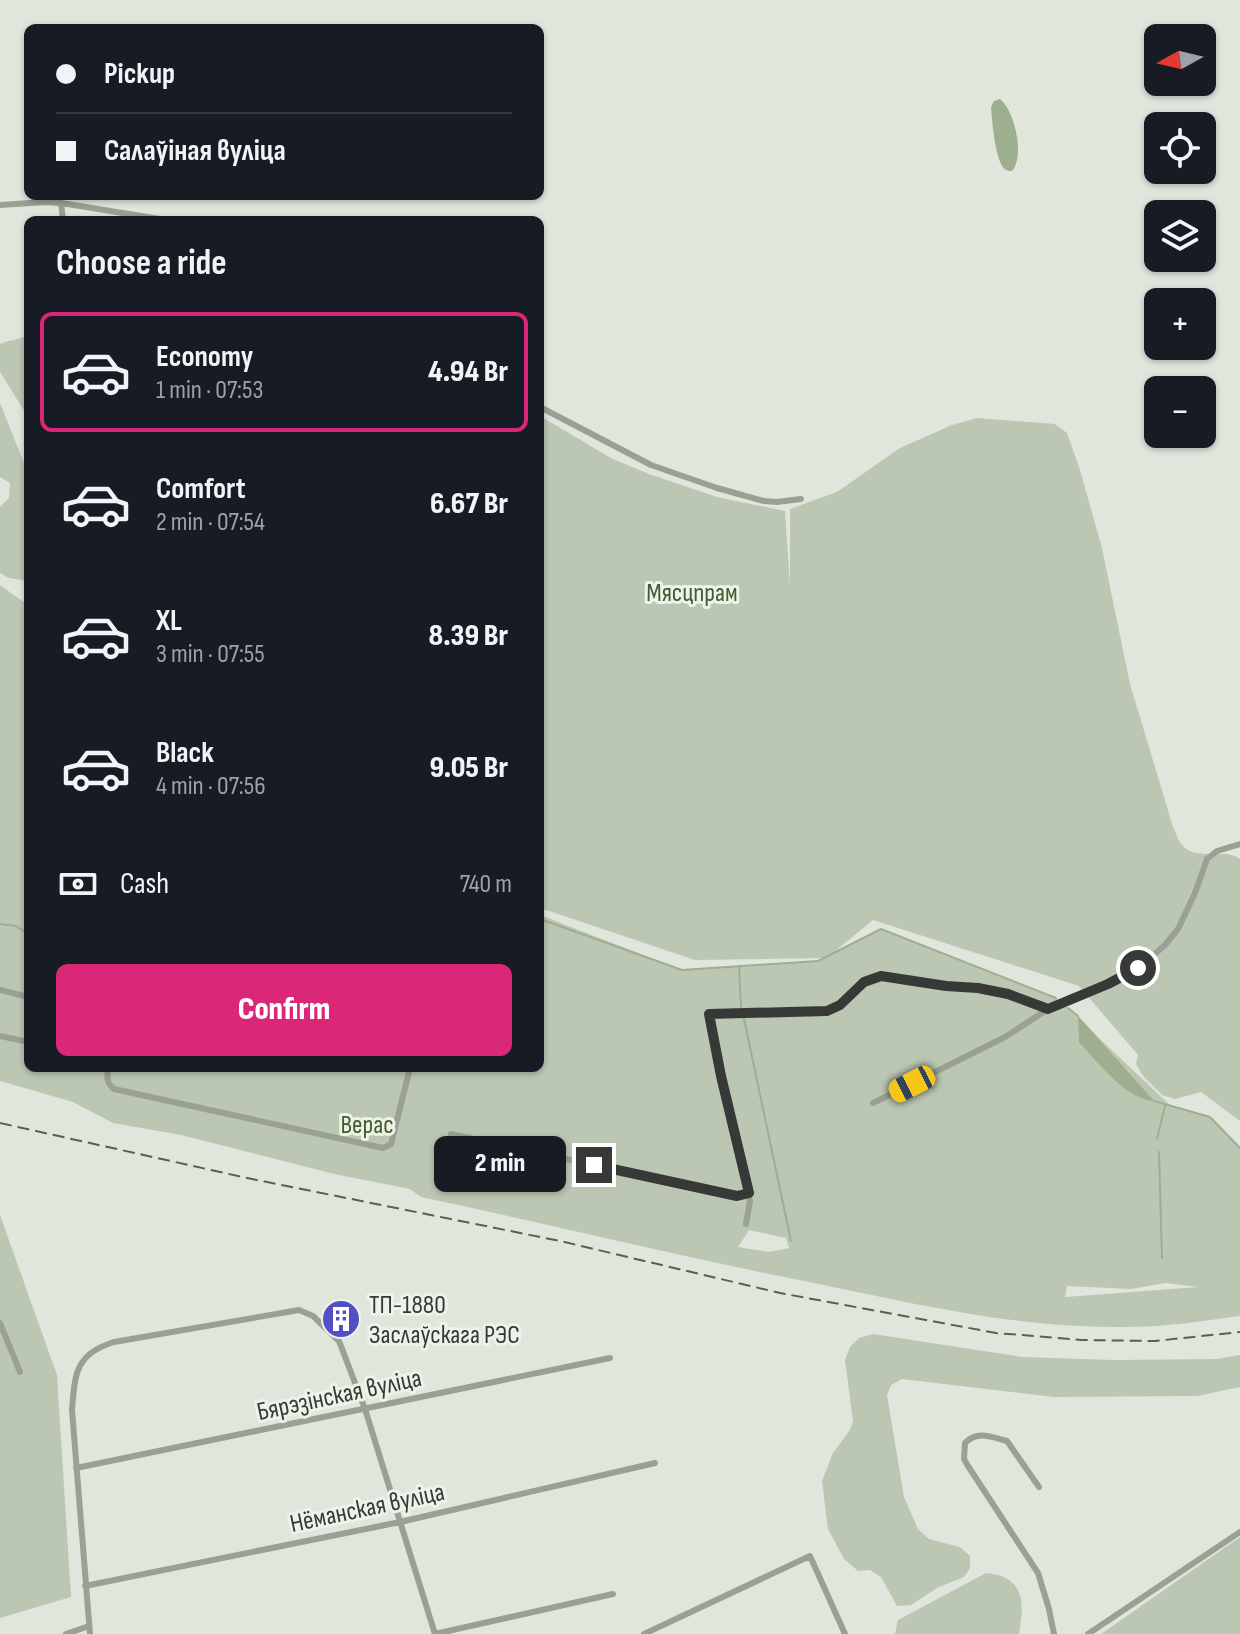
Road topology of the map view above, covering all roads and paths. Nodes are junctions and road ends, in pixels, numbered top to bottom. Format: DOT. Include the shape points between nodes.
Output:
graph roads {
  1 [pos="61,203"];
  2 [pos="0,205"];
  3 [pos="63,216"];
  4 [pos="137,216"];
  5 [pos="544,409"];
  6 [pos="801,499"];
  7 [pos="1240,844"];
  8 [pos="0,990"];
  9 [pos="24,996"];
  10 [pos="1048,1009"];
  11 [pos="0,1036"];
  12 [pos="24,1041"];
  13 [pos="107,1072"];
  14 [pos="409,1072"];
  15 [pos="873,1103"];
  16 [pos="451,1134"];
  17 [pos="749,1193"];
  18 [pos="746,1224"];
  19 [pos="0,1323"];
  20 [pos="610,1358"];
  21 [pos="20,1372"];
  22 [pos="365,1409"];
  23 [pos="655,1463"];
  24 [pos="76,1468"];
  25 [pos="1039,1487"];
  26 [pos="400,1522"];
  27 [pos="1240,1532"];
  28 [pos="85,1586"];
  29 [pos="613,1594"];
  30 [pos="89,1630"];
  31 [pos="66,1634"];
  32 [pos="435,1634"];
  33 [pos="644,1634"];
  34 [pos="845,1634"];
  35 [pos="1054,1634"];
  36 [pos="1088,1634"];
  1 -- 2 [label="street"];
  1 -- 3 [label="street"];
  1 -- 4 [label="street"];
  5 -- 6 [label="street" via="651,465 704,484 764,501"];
  7 -- 10 [label="street" via="1207,859 1178,929 1164,946 1138,968"];
  8 -- 9 [label="street"];
  10 -- 15 [label="street" via="1005,1037"];
  10 -- 17 [label="street" via="978,988 881,976 864,982 827,1011 709,1014"];
  11 -- 12 [label="street"];
  13 -- 14 [label="street" via="114,1089 383,1148 391,1144"];
  16 -- 17 [label="street" via="737,1196"];
  17 -- 18 [label="street"];
  19 -- 21 [label="street"];
  20 -- 22 [label="street, Бярэзінская вуліца"];
  22 -- 24 [label="street, Бярэзінская вуліца"];
  22 -- 24 [label="street" via="339,1341 299,1310 114,1342 87,1355 79,1368 72,1410"];
  22 -- 26 [label="street"];
  23 -- 26 [label="street, Нёманская вуліца"];
  24 -- 28 [label="street"];
  25 -- 35 [label="street" via="1007,1441 977,1435 965,1443 964,1459 1038,1573"];
  26 -- 28 [label="street, Нёманская вуліца"];
  26 -- 32 [label="street"];
  27 -- 36 [label="street"];
  28 -- 30 [label="street"];
  29 -- 32 [label="street"];
  30 -- 31 [label="street"];
  33 -- 34 [label="street" via="810,1556"];
}
